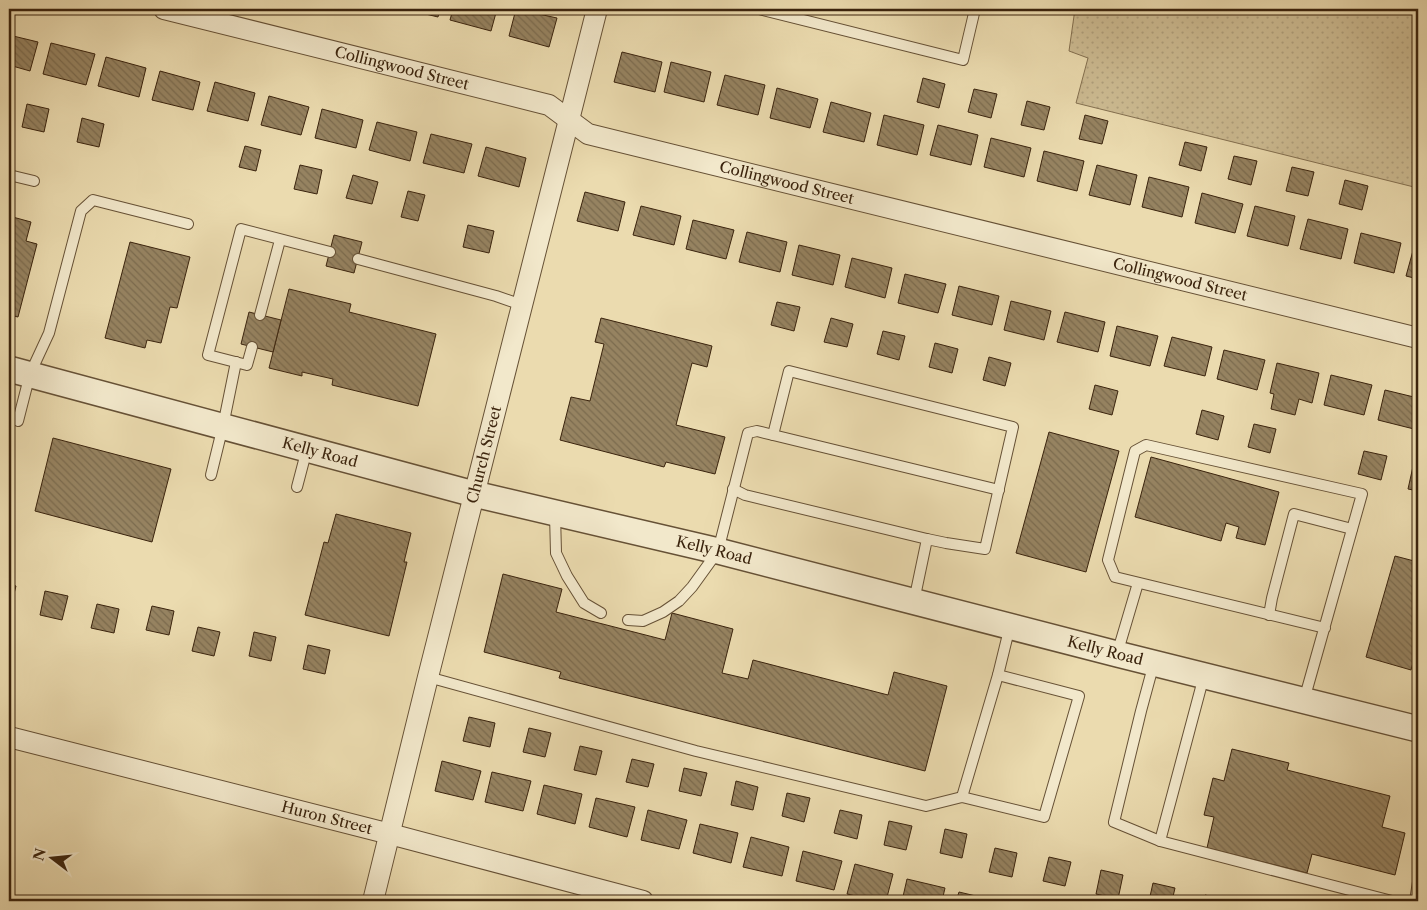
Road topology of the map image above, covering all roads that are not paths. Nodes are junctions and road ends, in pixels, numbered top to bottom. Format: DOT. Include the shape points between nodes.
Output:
graph roads {
  1 [pos="164,9"];
  2 [pos="597,9"];
  3 [pos="758,9"];
  4 [pos="976,9"];
  5 [pos="568,120"];
  6 [pos="9,175"];
  7 [pos="34,181"];
  8 [pos="188,224"];
  9 [pos="280,240"];
  10 [pos="330,252"];
  11 [pos="358,259"];
  12 [pos="522,305"];
  13 [pos="260,315"];
  14 [pos="1418,338"];
  15 [pos="252,347"];
  16 [pos="236,362"];
  17 [pos="19,372"];
  18 [pos="18,421"];
  19 [pos="223,426"];
  20 [pos="773,435"];
  21 [pos="307,448"];
  22 [pos="211,475"];
  23 [pos="297,486"];
  24 [pos="733,489"];
  25 [pos="999,490"];
  26 [pos="474,494"];
  27 [pos="555,513"];
  28 [pos="1352,529"];
  29 [pos="927,539"];
  30 [pos="718,551"];
  31 [pos="1138,583"];
  32 [pos="914,601"];
  33 [pos="601,613"];
  34 [pos="1269,614"];
  35 [pos="628,620"];
  36 [pos="1010,625"];
  37 [pos="1326,628"];
  38 [pos="1117,654"];
  39 [pos="1154,662"];
  40 [pos="998,675"];
  41 [pos="1204,675"];
  42 [pos="428,676"];
  43 [pos="1304,700"];
  44 [pos="1418,729"];
  45 [pos="9,738"];
  46 [pos="962,797"];
  47 [pos="390,834"];
  48 [pos="1160,841"];
  49 [pos="1418,882"];
  50 [pos="373,901"];
  51 [pos="643,901"];
  52 [pos="1392,901"];
  53 [pos="1415,901"];
  1 -- 5 [label="street, Collingwood Street" via="549,105"];
  2 -- 5 [label="street, Church Street"];
  3 -- 4 [label="lane" via="963,60"];
  5 -- 12 [label="street, Church Street"];
  5 -- 14 [label="street, Collingwood Street" via="588,134"];
  6 -- 7 [label="lane"];
  8 -- 17 [label="lane" via="93,200 81,211 49,333"];
  9 -- 10 [label="lane"];
  9 -- 13 [label="lane"];
  9 -- 16 [label="lane" via="241,229 208,355"];
  11 -- 12 [label="lane"];
  12 -- 26 [label="street, Church Street"];
  15 -- 16 [label="lane" via="247,365"];
  16 -- 19 [label="lane"];
  17 -- 18 [label="lane"];
  17 -- 19 [label="street, Kelly Road"];
  19 -- 21 [label="street, Kelly Road"];
  19 -- 22 [label="lane"];
  20 -- 24 [label="lane" via="757,431 748,433"];
  20 -- 25 [label="lane"];
  20 -- 25 [label="lane" via="789,371 1014,427"];
  21 -- 23 [label="lane"];
  21 -- 26 [label="street, Kelly Road"];
  24 -- 29 [label="lane" via="745,495"];
  24 -- 30 [label="lane"];
  25 -- 29 [label="lane" via="985,549"];
  26 -- 27 [label="street, Kelly Road"];
  26 -- 42 [label="street, Church Street"];
  27 -- 30 [label="street, Kelly Road"];
  27 -- 33 [label="lane" via="556,553 566,576 584,603"];
  28 -- 31 [label="lane" via="1362,494 1146,445 1135,451 1108,560 1115,577"];
  28 -- 34 [label="lane" via="1294,514"];
  28 -- 37 [label="lane"];
  29 -- 32 [label="lane"];
  30 -- 32 [label="street, Kelly Road"];
  30 -- 35 [label="lane" via="679,601 643,620"];
  31 -- 34 [label="lane"];
  31 -- 38 [label="lane"];
  32 -- 36 [label="street, Kelly Road"];
  34 -- 37 [label="lane"];
  36 -- 38 [label="street, Kelly Road"];
  36 -- 40 [label="lane"];
  37 -- 43 [label="lane"];
  38 -- 39 [label="street, Kelly Road"];
  39 -- 41 [label="street, Kelly Road"];
  39 -- 48 [label="lane" via="1114,822"];
  40 -- 46 [label="lane"];
  40 -- 46 [label="lane" via="1079,696 1047,807 1044,817"];
  41 -- 43 [label="street, Kelly Road"];
  41 -- 48 [label="lane"];
  42 -- 46 [label="lane" via="696,752 926,806"];
  42 -- 47 [label="street, Church Street"];
  43 -- 44 [label="street, Kelly Road"];
  45 -- 47 [label="street, Huron Street"];
  47 -- 50 [label="street, Church Street"];
  47 -- 51 [label="street, Huron Street"];
  48 -- 52 [label="lane"];
  49 -- 53 [label="lane"];
}
